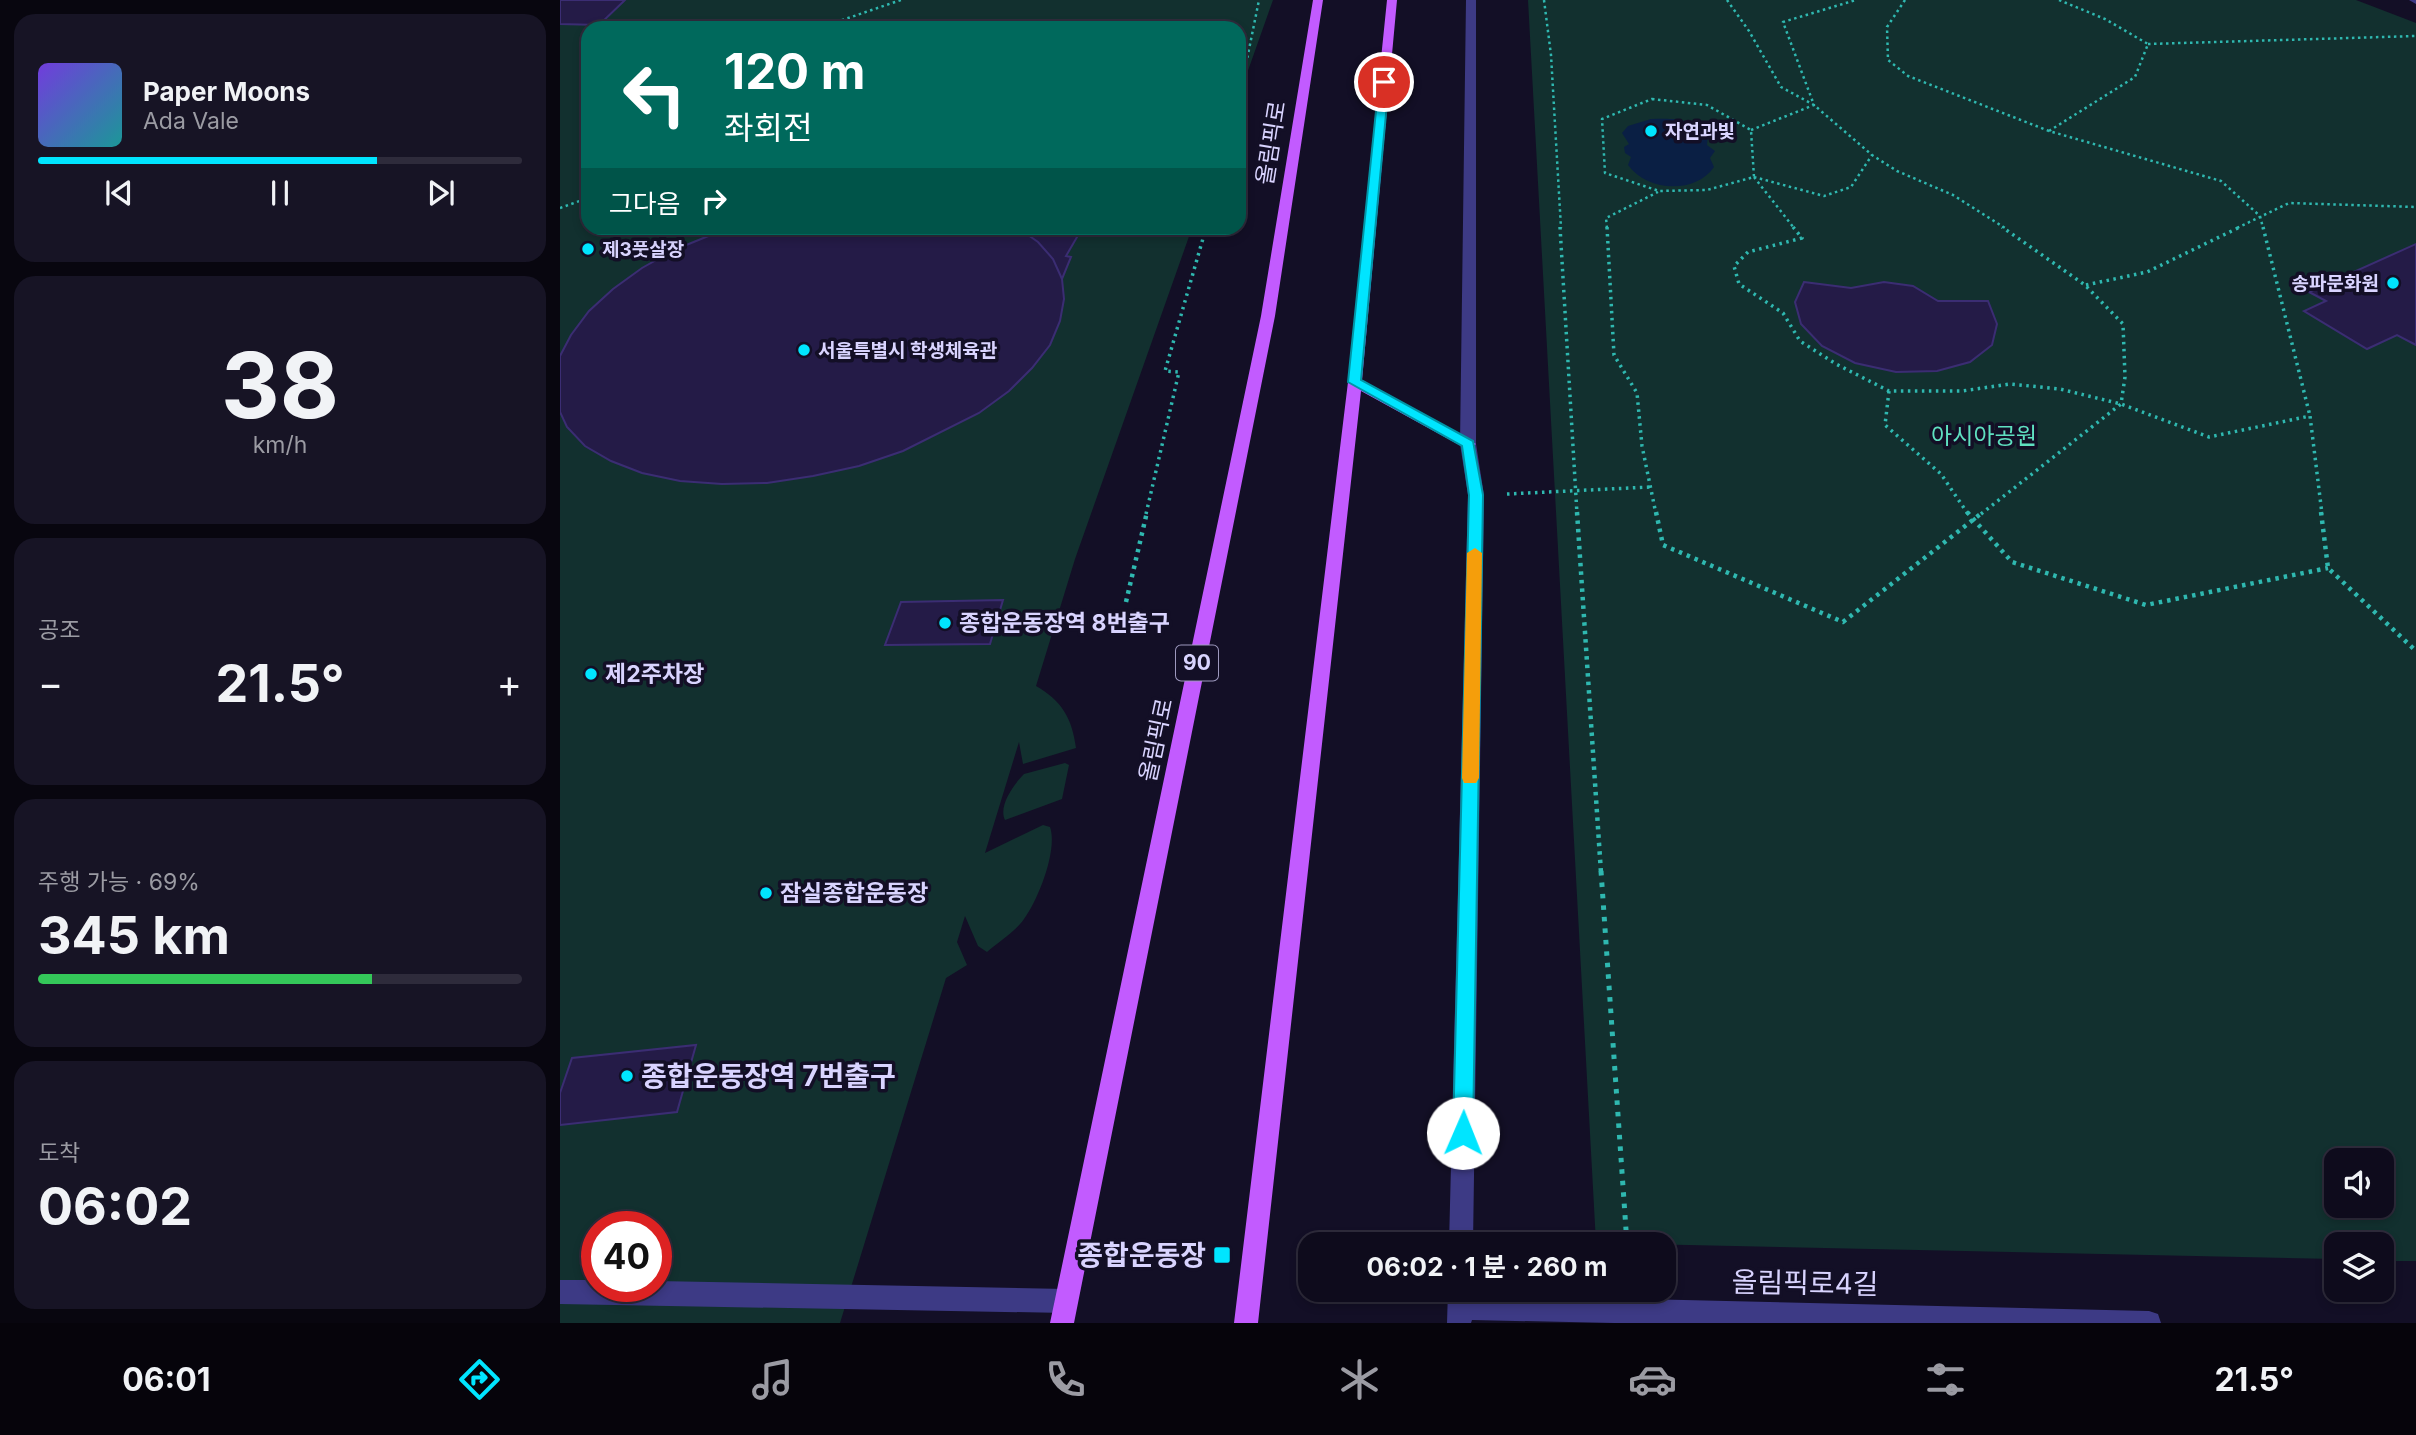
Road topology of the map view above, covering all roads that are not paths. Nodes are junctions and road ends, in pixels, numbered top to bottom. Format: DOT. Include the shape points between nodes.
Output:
graph roads {
  1 [pos="1318,0"];
  2 [pos="1392,0"];
  3 [pos="1471,0"];
  4 [pos="1354,382"];
  5 [pos="1468,444"];
  6 [pos="1461,1232"];
  7 [pos="560,1292"];
  8 [pos="1460,1307"];
  9 [pos="1064,1312"];
  10 [pos="1246,1323"];
  11 [pos="2149,1323"];
  1 -- 9 [label="main road, 올림픽로 / 90" via="1268,316"];
  2 -- 4 [label="main road"];
  3 -- 5 [label="street"];
  4 -- 5 [label="main road"];
  4 -- 10 [label="main road"];
  5 -- 6 [label="street" via="1476,495"];
  7 -- 9 [label="street"];
  8 -- 11 [label="street, 올림픽로4길"];
}
